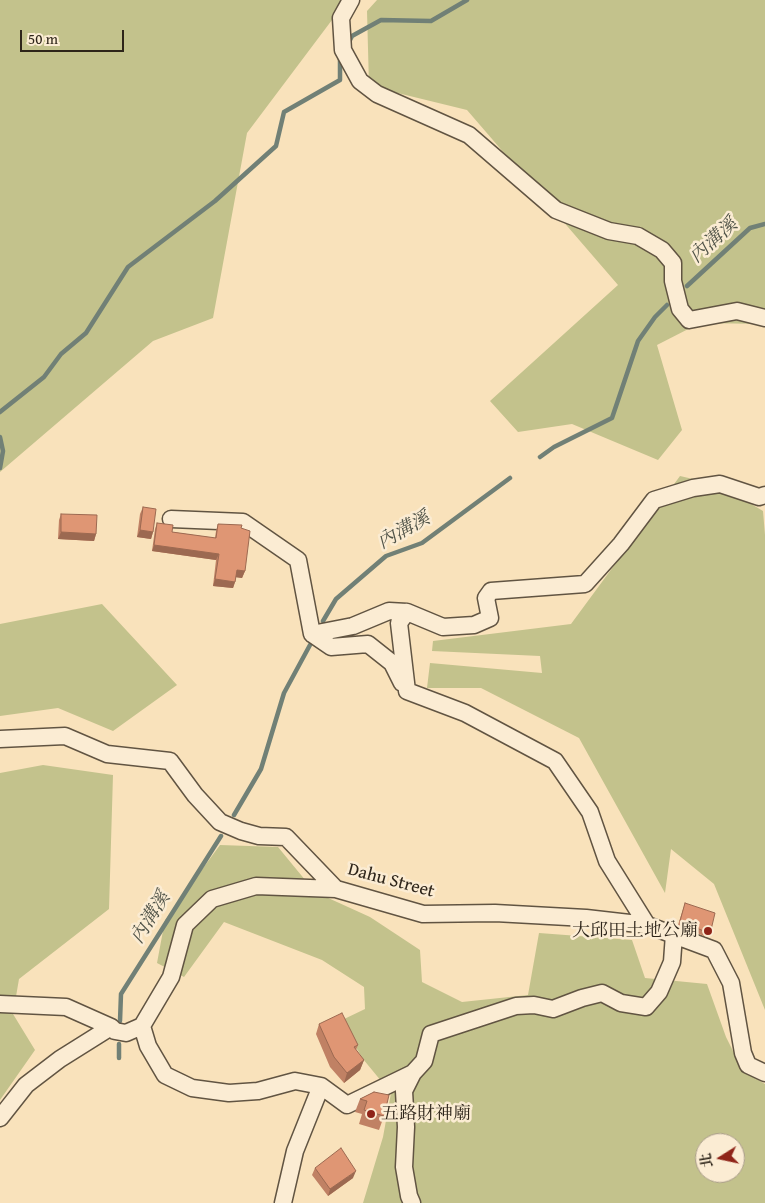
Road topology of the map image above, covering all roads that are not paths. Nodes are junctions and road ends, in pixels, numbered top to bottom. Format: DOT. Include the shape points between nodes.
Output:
graph roads {
  1 [pos="351,0"];
  2 [pos="765,318"];
  3 [pos="765,495"];
  4 [pos="171,519"];
  5 [pos="407,612"];
  6 [pos="312,634"];
  7 [pos="407,691"];
  8 [pos="0,739"];
  9 [pos="336,889"];
  10 [pos="647,925"];
  11 [pos="674,934"];
  12 [pos="0,1004"];
  13 [pos="142,1026"];
  14 [pos="111,1027"];
  15 [pos="413,1073"];
  16 [pos="765,1073"];
  17 [pos="321,1086"];
  18 [pos="0,1118"];
  19 [pos="283,1203"];
  20 [pos="412,1203"];
  1 -- 2 [label="street" via="341,18 343,50 360,81 377,94 468,135 556,210 609,231 638,236 662,250 673,263 673,281 680,309 689,320 737,311"];
  3 -- 5 [label="street" via="759,497 720,484 654,500 585,584 491,591 486,598 490,618 474,625 443,628"];
  4 -- 6 [label="street" via="243,522 298,560"];
  5 -- 6 [label="street" via="389,611 352,626"];
  5 -- 7 [label="street" via="399,623"];
  6 -- 7 [label="street" via="331,647 368,644 392,663"];
  7 -- 10 [label="street" via="465,713 555,762 590,812 607,862"];
  8 -- 9 [label="street, Dahu Street" via="65,736 107,754 170,761 220,822 259,836 286,837"];
  9 -- 10 [label="street, Dahu Street" via="423,914 495,913"];
  9 -- 13 [label="street" via="256,886 212,899 185,925 171,977"];
  10 -- 11 [label="street, Dahu Street"];
  11 -- 15 [label="street" via="672,962 659,992 646,1007 621,1003 602,993 553,1009 534,1005 496,1011 464,1025 431,1034 424,1061"];
  11 -- 16 [label="street, Dahu Street" via="714,950 731,983 743,1053 748,1065"];
  12 -- 14 [label="street" via="66,1007"];
  13 -- 14 [label="street" via="126,1033"];
  13 -- 17 [label="street" via="148,1046 165,1075 192,1088 229,1093 258,1091 295,1081"];
  14 -- 18 [label="street" via="26,1085"];
  15 -- 17 [label="street" via="347,1105"];
  15 -- 20 [label="street" via="404,1091 404,1167"];
  17 -- 19 [label="street" via="295,1151"];
}
